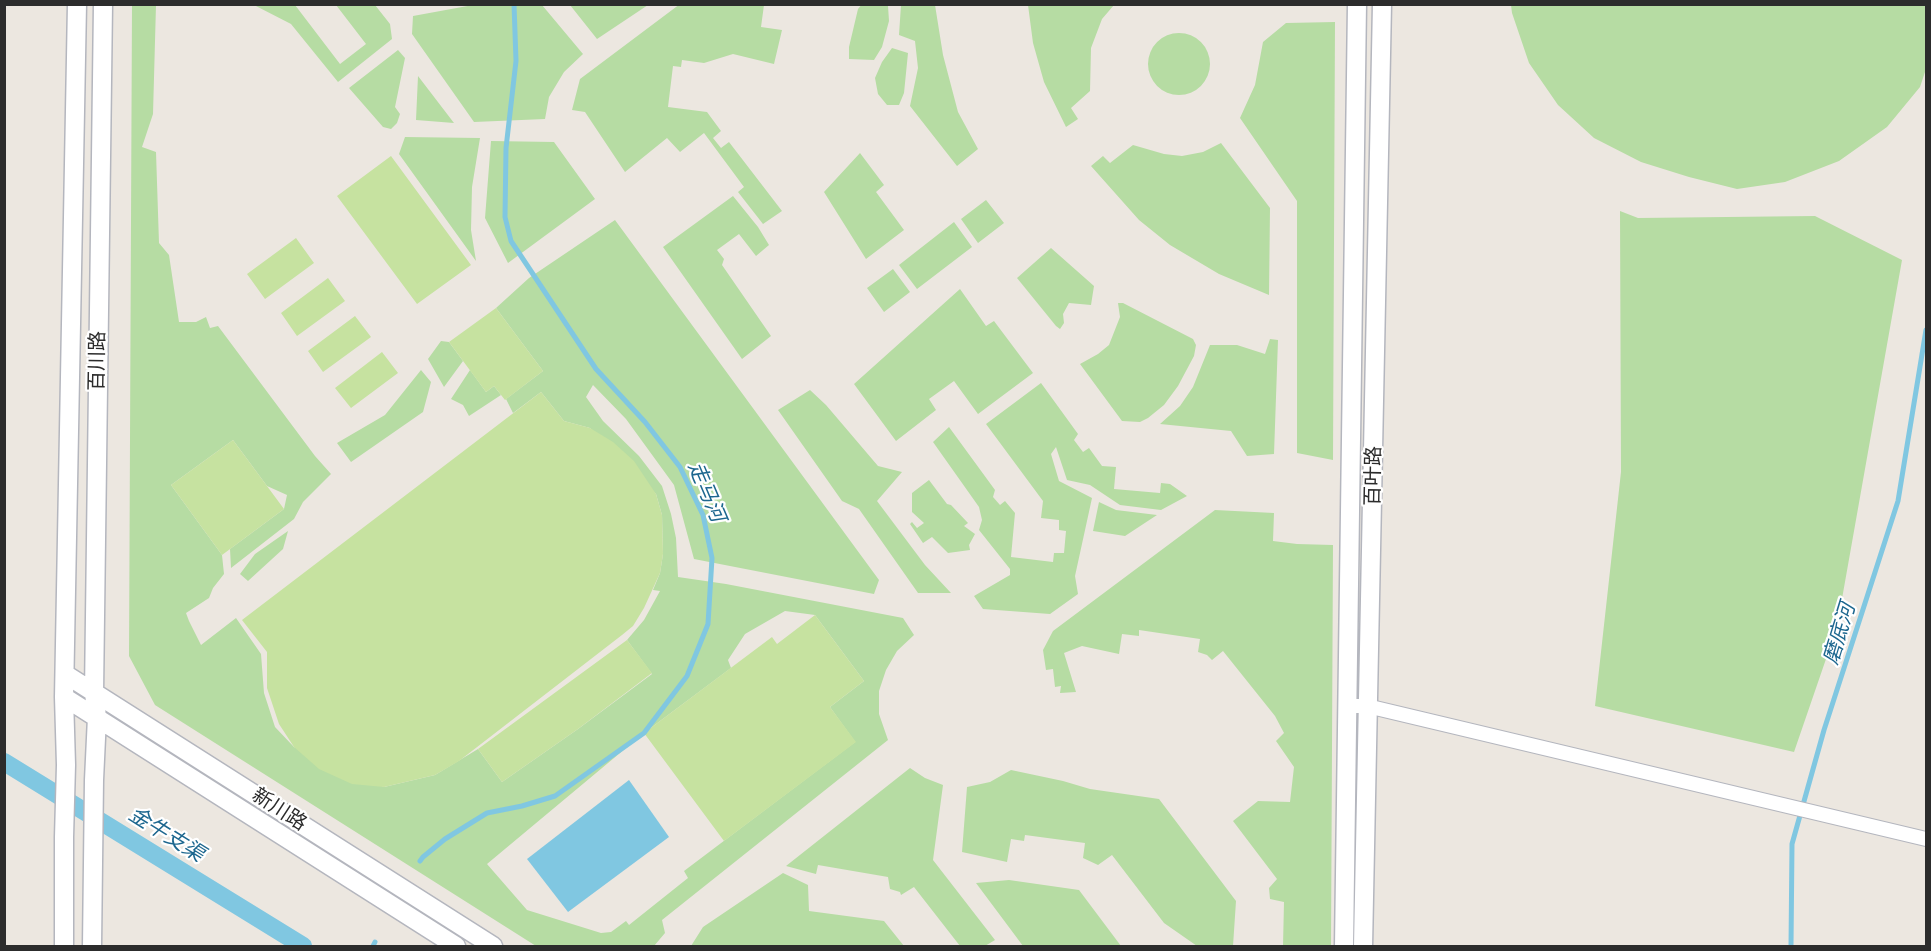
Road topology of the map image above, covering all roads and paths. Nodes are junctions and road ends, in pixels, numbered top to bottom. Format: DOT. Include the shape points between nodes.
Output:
graph roads {
  1 [pos="76,4"];
  2 [pos="103,4"];
  3 [pos="1358,4"];
  4 [pos="1382,4"];
  5 [pos="65,674"];
  6 [pos="94,693"];
  7 [pos="64,697"];
  8 [pos="1348,706"];
  9 [pos="1366,706"];
  10 [pos="97,717"];
  11 [pos="1926,839"];
  12 [pos="64,946"];
  13 [pos="92,946"];
  14 [pos="456,946"];
  15 [pos="493,946"];
  16 [pos="1344,946"];
  17 [pos="1363,946"];
  1 -- 5 [label="street, 百川路"];
  2 -- 6 [label="street, 百川路"];
  3 -- 8 [label="street, 百叶路"];
  4 -- 9 [label="street, 百叶路"];
  5 -- 6 [label="street, 新川路"];
  5 -- 7 [label="street, 百川路"];
  6 -- 10 [label="street, 百川路"];
  6 -- 15 [label="street, 新川路"];
  7 -- 10 [label="street, 新川路"];
  7 -- 12 [label="street, 百川路"];
  8 -- 9 [label="street"];
  8 -- 16 [label="street, 百叶路"];
  9 -- 11 [label="street"];
  9 -- 17 [label="street, 百叶路"];
  10 -- 13 [label="street, 百川路"];
  10 -- 14 [label="street, 新川路"];
}
